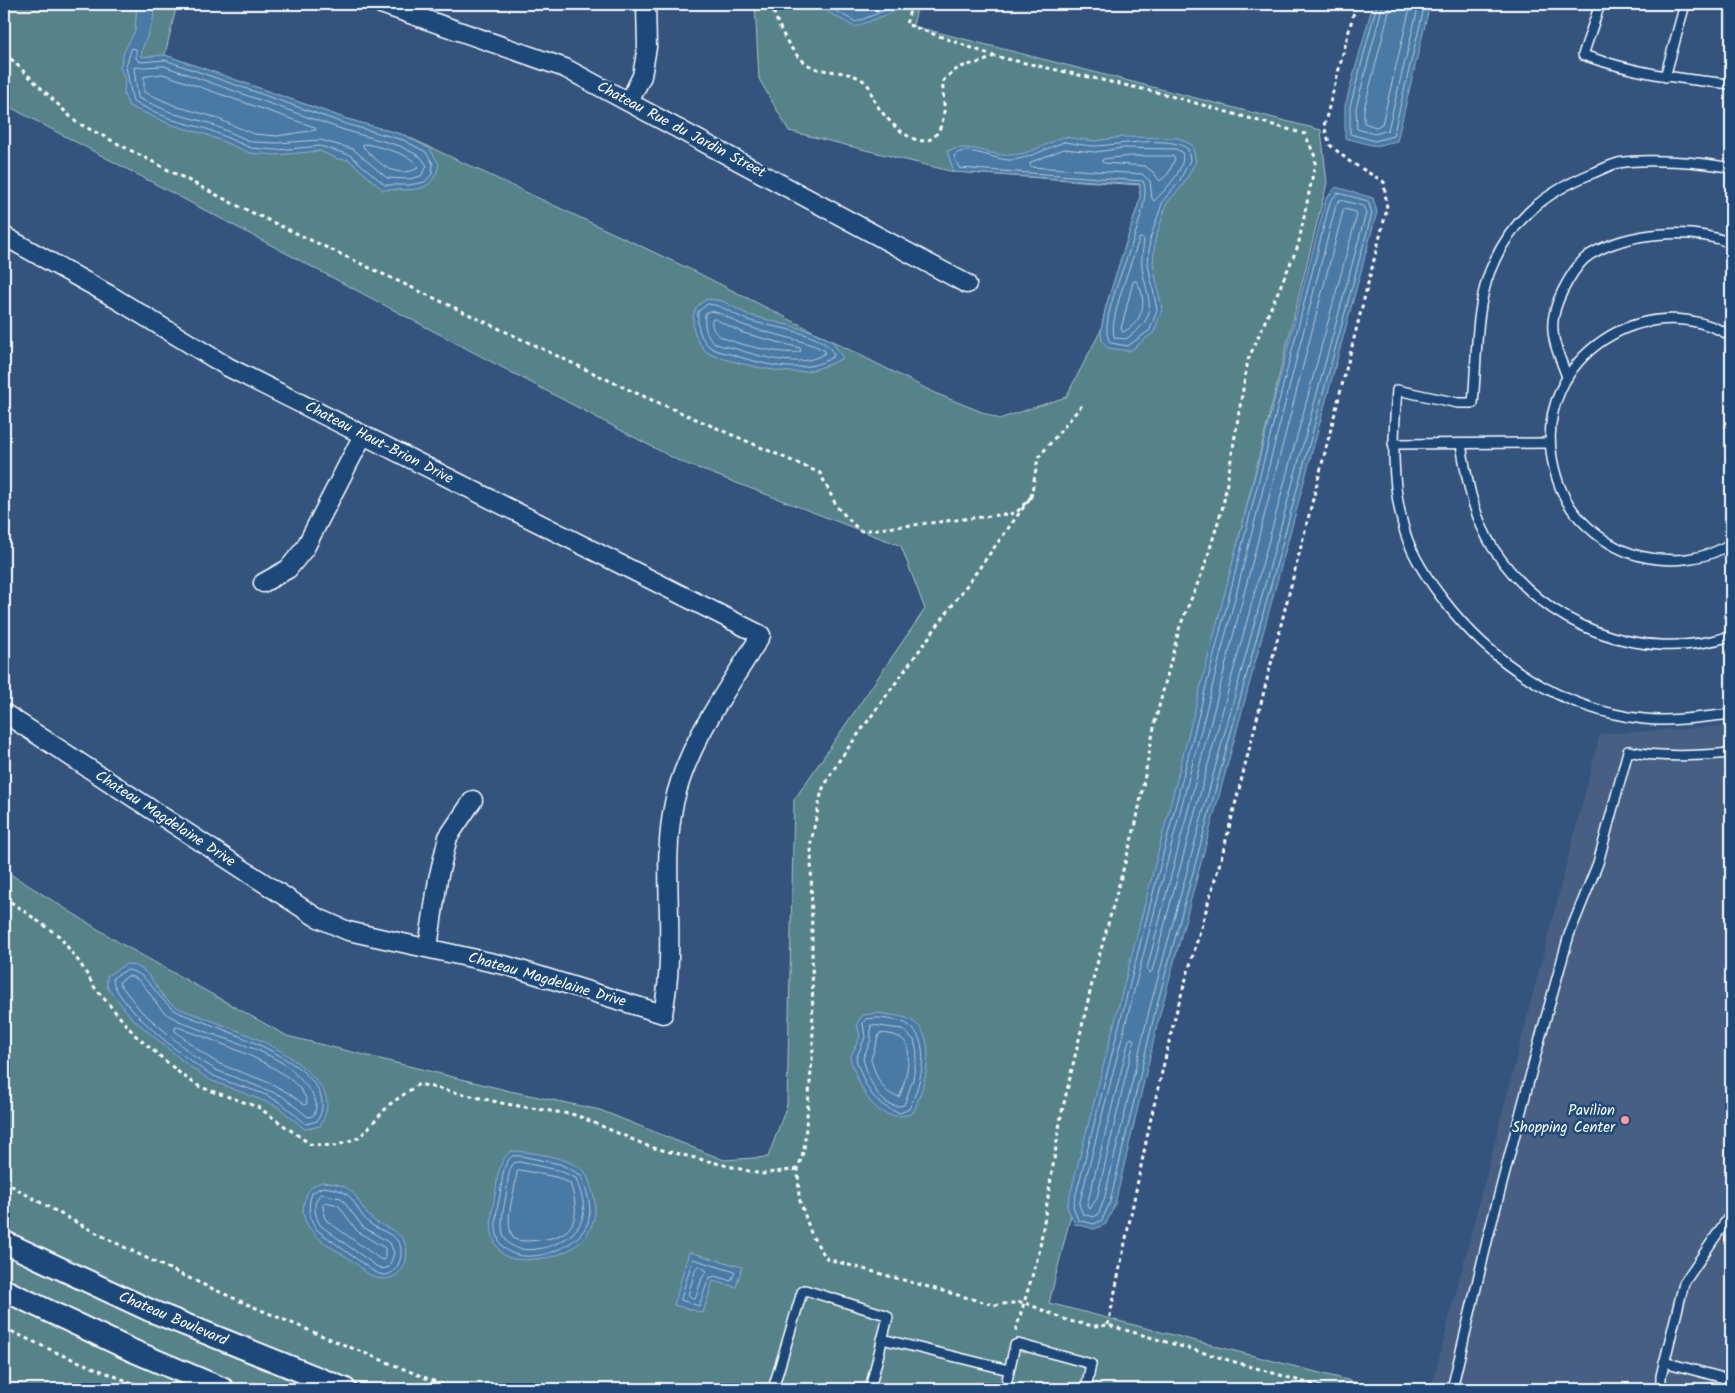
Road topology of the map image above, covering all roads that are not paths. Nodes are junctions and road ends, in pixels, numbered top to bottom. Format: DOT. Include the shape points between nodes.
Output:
graph roads {
  1 [pos="381,4"];
  2 [pos="646,4"];
  3 [pos="1600,4"];
  4 [pos="1685,4"];
  5 [pos="1665,77"];
  6 [pos="1731,84"];
  7 [pos="629,102"];
  8 [pos="1731,168"];
  9 [pos="4,236"];
  10 [pos="1731,244"];
  11 [pos="967,284"];
  12 [pos="1731,336"];
  13 [pos="1567,377"];
  14 [pos="363,435"];
  15 [pos="1549,442"];
  16 [pos="1393,444"];
  17 [pos="1461,444"];
  18 [pos="1729,545"];
  19 [pos="1731,556"];
  20 [pos="263,583"];
  21 [pos="762,635"];
  22 [pos="1731,636"];
  23 [pos="4,713"];
  24 [pos="1731,714"];
  25 [pos="1731,753"];
  26 [pos="473,800"];
  27 [pos="428,947"];
  28 [pos="1731,1208"];
  29 [pos="4,1242"];
  30 [pos="4,1290"];
  31 [pos="882,1339"];
  32 [pos="1664,1362"];
  33 [pos="1010,1370"];
  34 [pos="1731,1380"];
  35 [pos="223,1389"];
  36 [pos="345,1389"];
  37 [pos="773,1389"];
  38 [pos="870,1389"];
  39 [pos="1005,1389"];
  40 [pos="1086,1389"];
  41 [pos="1452,1389"];
  42 [pos="1661,1389"];
  1 -- 7 [label="street, Chateau Rue du Jardin Street" via="565,68"];
  2 -- 7 [label="street" via="647,47 642,76"];
  3 -- 5 [label="lane" via="1584,55 1619,68"];
  4 -- 5 [label="lane"];
  5 -- 6 [label="lane"];
  7 -- 11 [label="street, Chateau Rue du Jardin Street"];
  8 -- 16 [label="lane" via="1666,162 1618,164 1571,182 1534,206 1507,236 1490,273 1482,309 1473,403 1458,403 1397,390"];
  9 -- 14 [label="street, Chateau Haut-Brion Drive" via="228,367"];
  10 -- 13 [label="lane" via="1690,235 1656,233 1589,254 1562,288 1553,316 1555,346"];
  12 -- 13 [label="lane" via="1716,327 1683,319 1649,320 1616,331 1588,350"];
  13 -- 15 [label="lane" via="1557,398"];
  14 -- 20 [label="street" via="305,548 288,569"];
  14 -- 21 [label="street, Chateau Haut-Brion Drive"];
  15 -- 17 [label="lane"];
  15 -- 18 [label="lane" via="1555,477 1570,508 1594,534 1624,552 1658,560 1693,558"];
  16 -- 17 [label="lane"];
  16 -- 24 [label="lane" via="1394,480 1403,527 1414,554 1458,620 1515,671 1543,687 1605,711 1644,719"];
  17 -- 22 [label="lane" via="1469,492 1493,548 1522,585 1563,617 1605,636 1655,644 1708,643"];
  18 -- 19 [label="lane"];
  21 -- 27 [label="street, Chateau Magdelaine Drive" via="702,732 688,760 674,802 667,853 668,976 663,1014 508,966"];
  23 -- 27 [label="street, Chateau Magdelaine Drive" via="316,917 348,931"];
  25 -- 41 [label="lane" via="1660,756 1628,751 1598,863 1568,935 1489,1233"];
  26 -- 27 [label="street" via="448,837"];
  28 -- 32 [label="lane" via="1730,1215 1684,1283"];
  29 -- 36 [label="street, Chateau Boulevard" via="150,1310"];
  30 -- 35 [label="street"];
  31 -- 33 [label="lane"];
  31 -- 37 [label="lane" via="886,1315 805,1290"];
  31 -- 38 [label="lane"];
  32 -- 34 [label="lane"];
  32 -- 42 [label="lane"];
  33 -- 39 [label="lane"];
  33 -- 40 [label="lane" via="1015,1345 1018,1344 1091,1364"];
}
